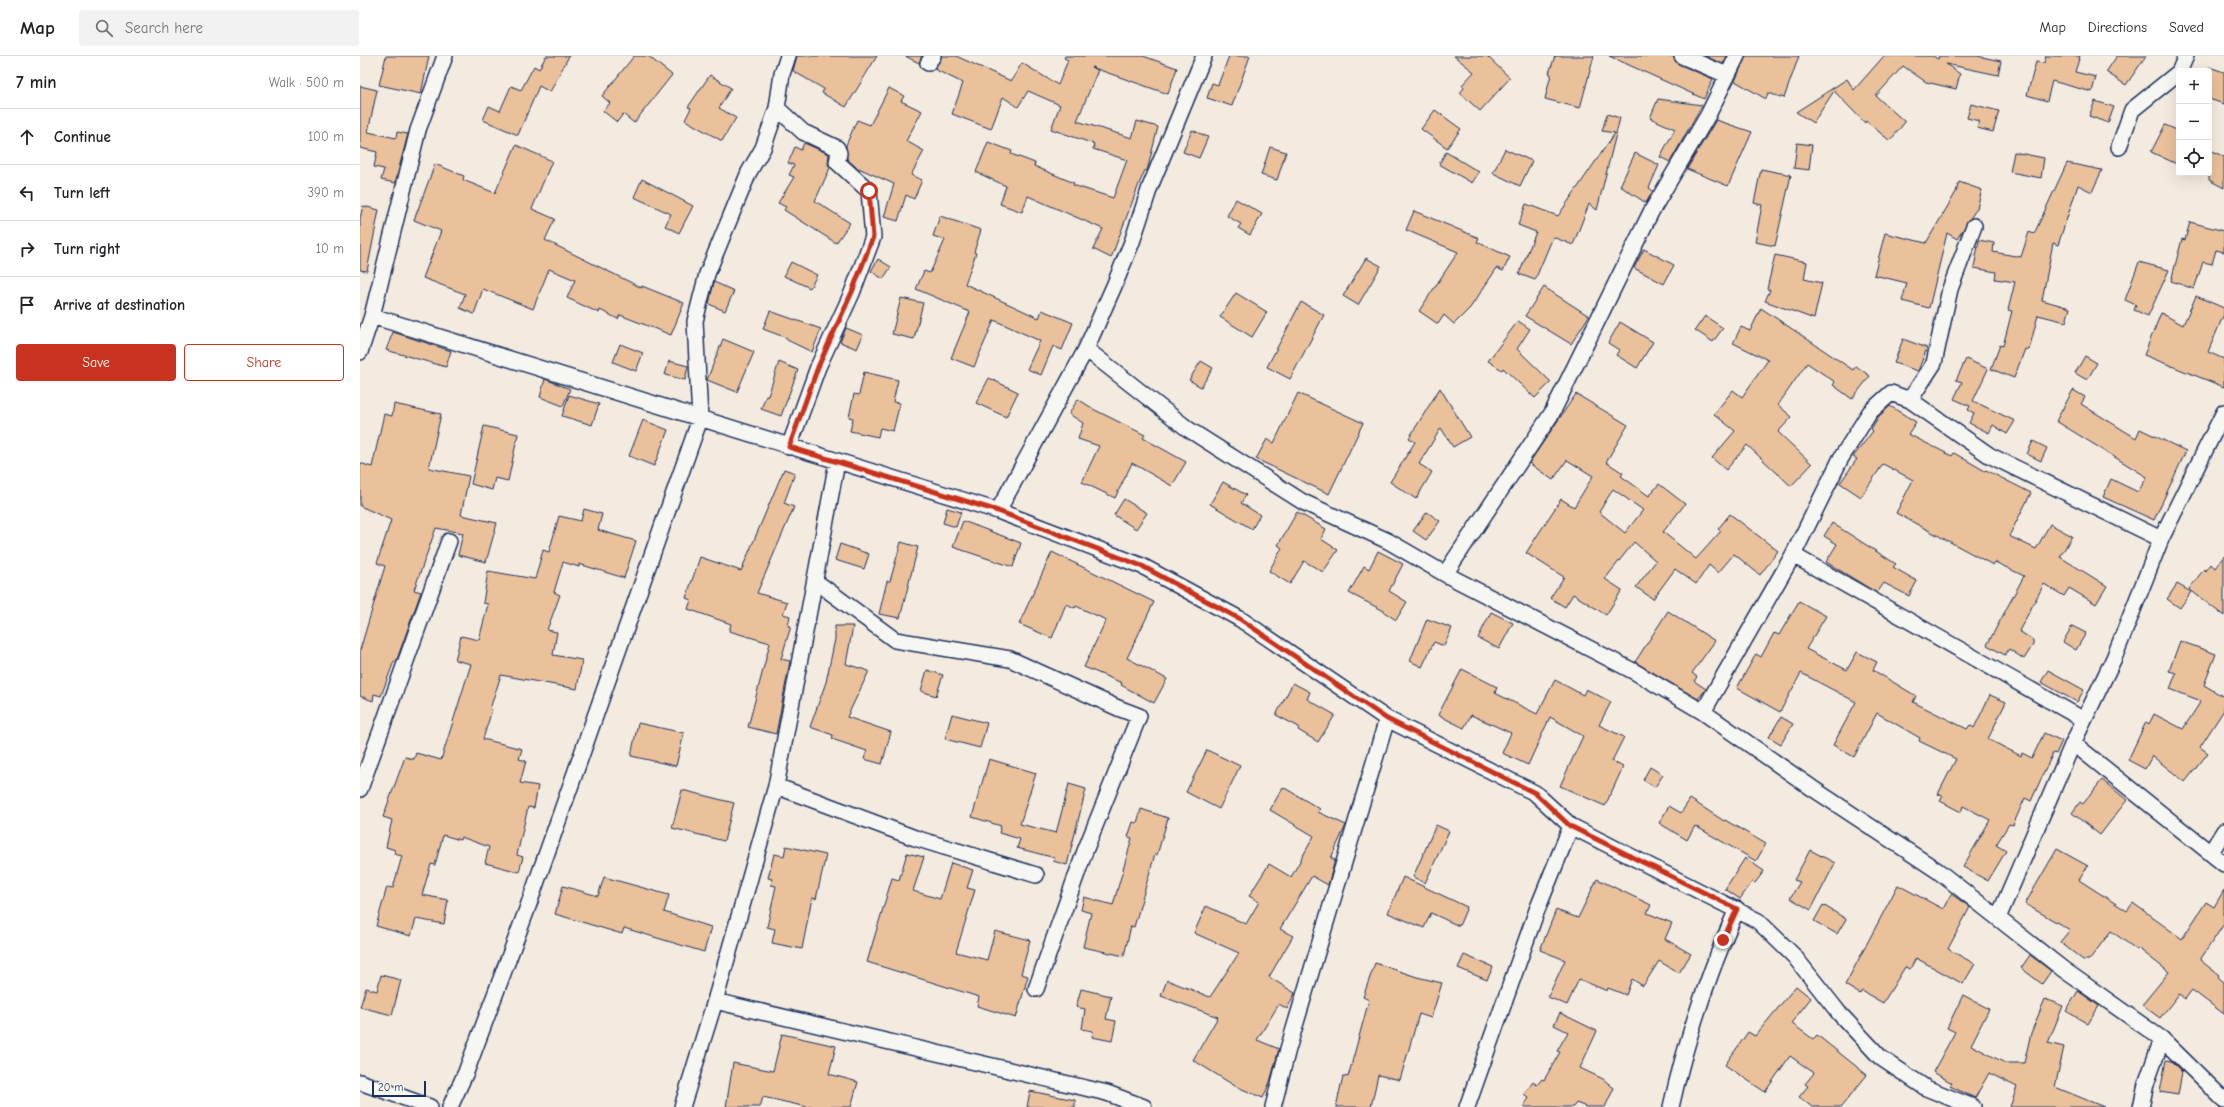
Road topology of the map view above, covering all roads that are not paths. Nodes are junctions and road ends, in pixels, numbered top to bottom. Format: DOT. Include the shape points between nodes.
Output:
graph roads {
  1 [pos="445,56"];
  2 [pos="788,56"];
  3 [pos="1204,56"];
  4 [pos="1682,56"];
  5 [pos="1737,56"];
  6 [pos="2186,56"];
  7 [pos="1727,75"];
  8 [pos="777,108"];
  9 [pos="2119,147"];
  10 [pos="1974,226"];
  11 [pos="372,316"];
  12 [pos="1086,350"];
  13 [pos="360,352"];
  14 [pos="1910,400"];
  15 [pos="2224,412"];
  16 [pos="700,419"];
  17 [pos="789,447"];
  18 [pos="837,462"];
  19 [pos="998,511"];
  20 [pos="2161,539"];
  21 [pos="449,541"];
  22 [pos="1793,555"];
  23 [pos="1445,574"];
  24 [pos="814,581"];
  25 [pos="1703,712"];
  26 [pos="1387,719"];
  27 [pos="2084,720"];
  28 [pos="2073,743"];
  29 [pos="776,786"];
  30 [pos="360,789"];
  31 [pos="1570,826"];
  32 [pos="2224,831"];
  33 [pos="2211,852"];
  34 [pos="2224,864"];
  35 [pos="1036,875"];
  36 [pos="1737,909"];
  37 [pos="1998,918"];
  38 [pos="1036,989"];
  39 [pos="715,1001"];
  40 [pos="2162,1039"];
  41 [pos="360,1082"];
  42 [pos="2224,1100"];
  43 [pos="430,1107"];
  44 [pos="450,1107"];
  45 [pos="682,1107"];
  46 [pos="1144,1107"];
  47 [pos="1273,1107"];
  48 [pos="1467,1107"];
  49 [pos="1671,1107"];
  50 [pos="1973,1107"];
  51 [pos="2141,1107"];
  1 -- 11 [label="street" via="418,130"];
  2 -- 8 [label="street" via="782,74"];
  3 -- 12 [label="street" via="1150,187 1126,257"];
  4 -- 7 [label="street"];
  5 -- 7 [label="street"];
  6 -- 9 [label="street" via="2179,72 2132,110"];
  7 -- 23 [label="street" via="1708,115 1651,212 1552,413"];
  8 -- 16 [label="street" via="763,148 749,172 707,274 695,322"];
  8 -- 17 [label="street" via="803,132 837,148 837,162 869,191 873,237 852,292 818,367"];
  10 -- 14 [label="street" via="1950,289 1934,363"];
  11 -- 13 [label="street"];
  11 -- 16 [label="street"];
  12 -- 19 [label="street"];
  12 -- 23 [label="street" via="1188,429 1296,498 1388,541"];
  14 -- 20 [label="street" via="1989,455"];
  14 -- 22 [label="street" via="1891,393 1870,412 1841,458"];
  15 -- 20 [label="street"];
  16 -- 17 [label="street"];
  16 -- 44 [label="street" via="526,912 466,1072"];
  17 -- 18 [label="street"];
  18 -- 19 [label="street"];
  18 -- 24 [label="street"];
  19 -- 26 [label="street" via="1142,566 1240,619"];
  20 -- 27 [label="street" via="2114,658"];
  21 -- 30 [label="street"];
  22 -- 25 [label="street"];
  22 -- 27 [label="street"];
  23 -- 25 [label="street" via="1635,672"];
  24 -- 29 [label="street"];
  24 -- 38 [label="street" via="895,640 1010,659 1140,716 1085,851"];
  25 -- 37 [label="street" via="1938,872"];
  26 -- 31 [label="street" via="1535,793"];
  26 -- 47 [label="street"];
  27 -- 28 [label="street"];
  28 -- 33 [label="street"];
  28 -- 37 [label="street"];
  29 -- 35 [label="street" via="915,838"];
  29 -- 39 [label="street"];
  31 -- 36 [label="street"];
  31 -- 48 [label="street" via="1537,910"];
  32 -- 33 [label="street"];
  33 -- 34 [label="street"];
  36 -- 49 [label="street" via="1723,940 1679,1070"];
  36 -- 50 [label="street" via="1758,921 1794,956 1839,1013 1882,1058 1926,1088"];
  37 -- 40 [label="street" via="2064,970"];
  39 -- 45 [label="street"];
  39 -- 46 [label="street" via="1107,1093"];
  40 -- 42 [label="street"];
  40 -- 51 [label="street" via="2146,1084"];
  41 -- 43 [label="street"];
}
